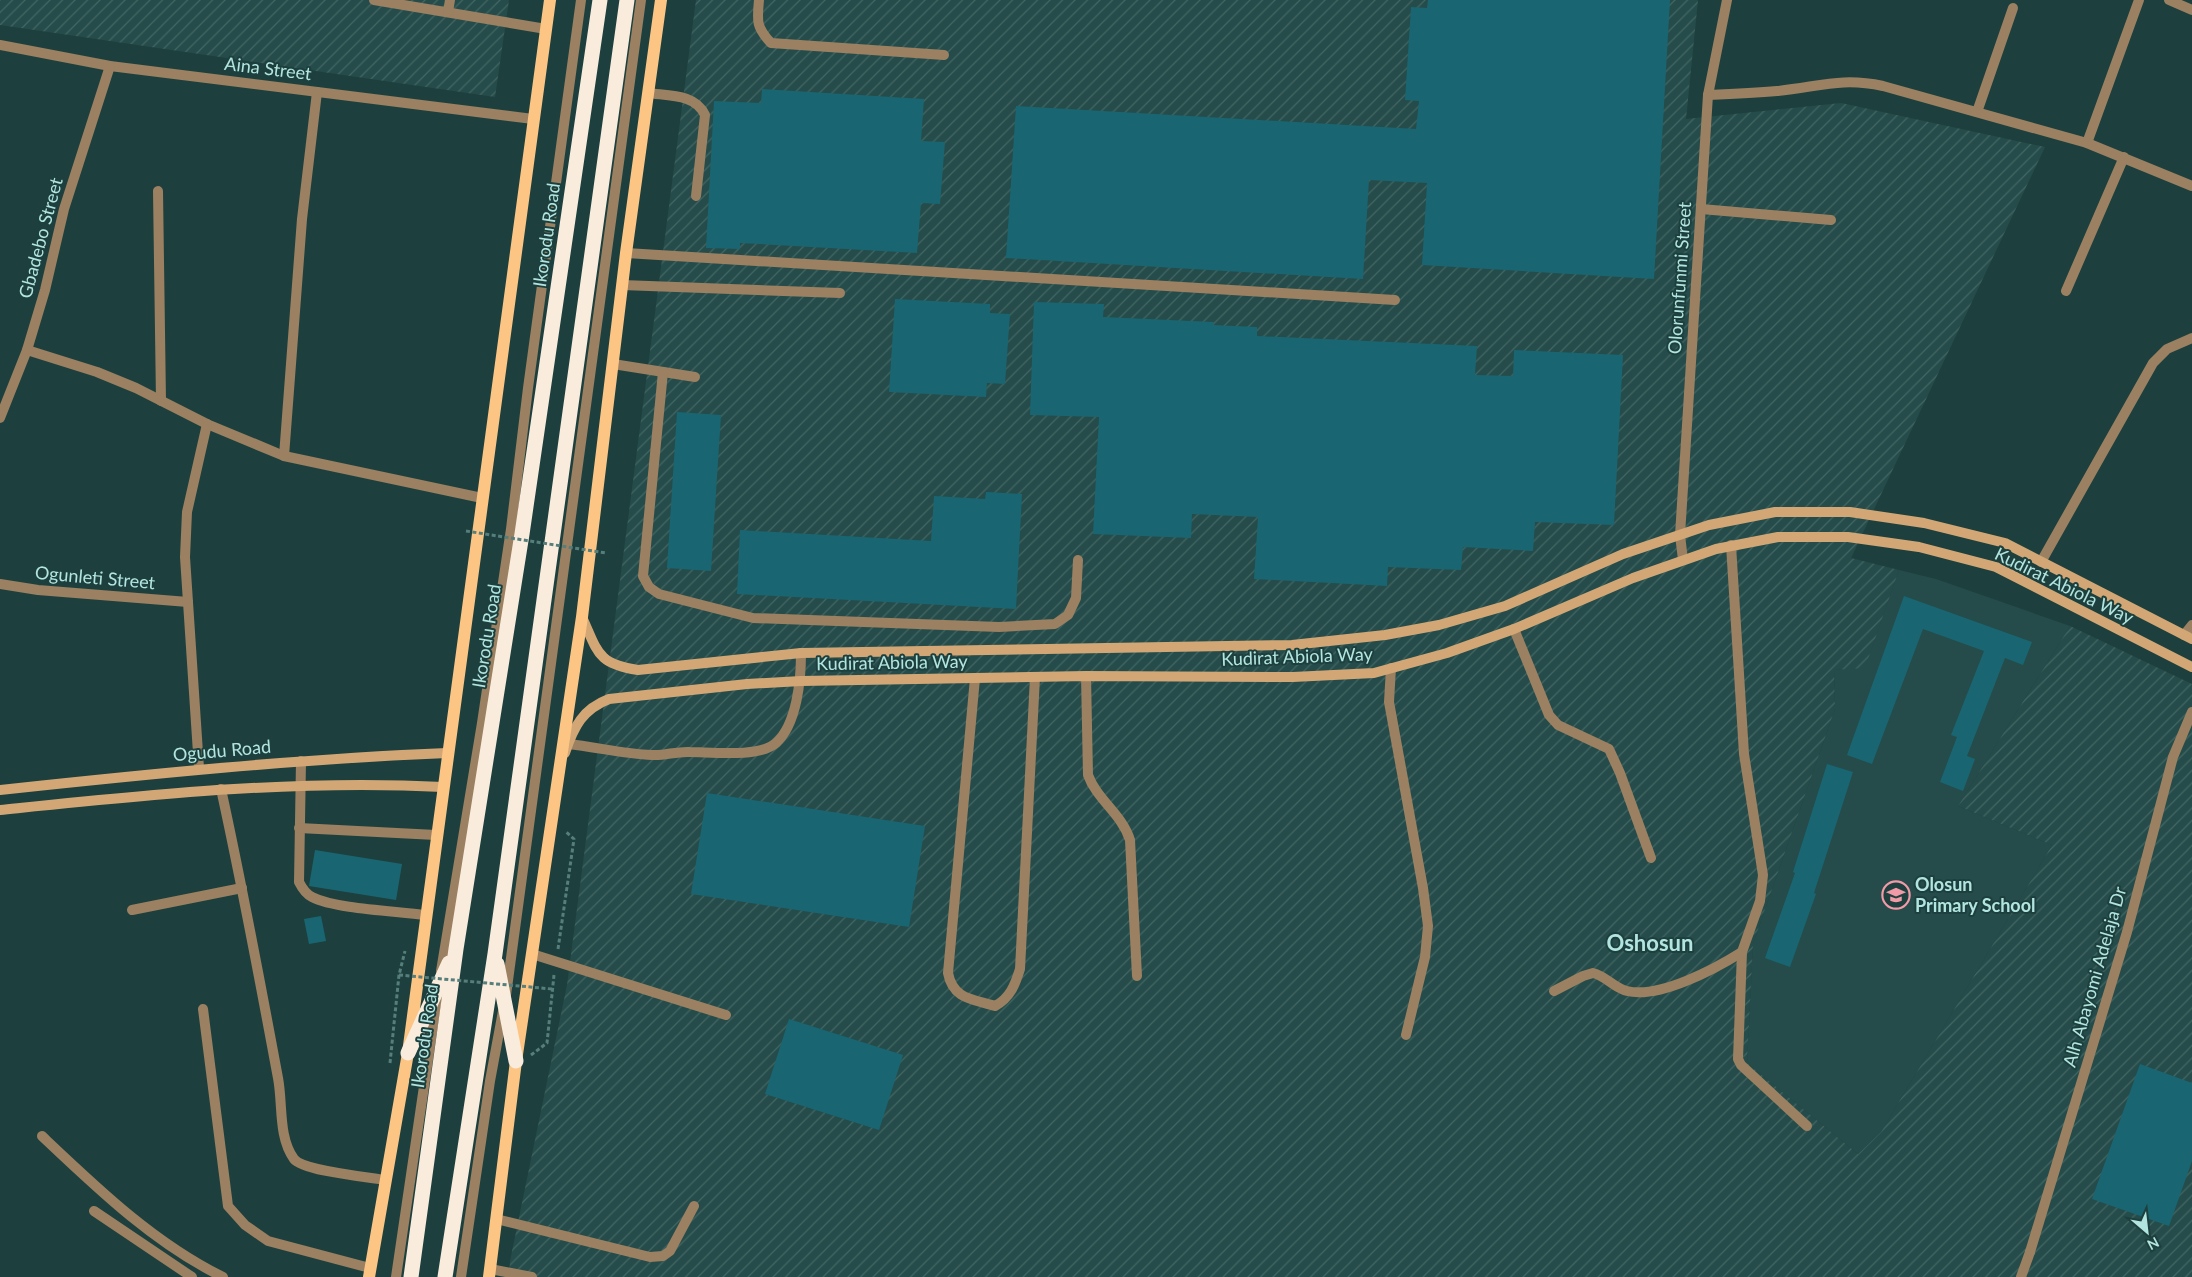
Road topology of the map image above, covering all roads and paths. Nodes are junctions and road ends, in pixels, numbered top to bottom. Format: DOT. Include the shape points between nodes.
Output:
graph roads {
  1 [pos="374,0"];
  2 [pos="450,0"];
  3 [pos="550,0"];
  4 [pos="581,0"];
  5 [pos="600,0"];
  6 [pos="627,0"];
  7 [pos="641,0"];
  8 [pos="661,0"];
  9 [pos="759,0"];
  10 [pos="1727,0"];
  11 [pos="2139,0"];
  12 [pos="2169,0"];
  13 [pos="2013,8"];
  14 [pos="2192,10"];
  15 [pos="448,12"];
  16 [pos="546,29"];
  17 [pos="0,45"];
  18 [pos="944,55"];
  19 [pos="110,66"];
  20 [pos="317,92"];
  21 [pos="648,93"];
  22 [pos="1708,95"];
  23 [pos="1977,112"];
  24 [pos="533,119"];
  25 [pos="2087,143"];
  26 [pos="2124,157"];
  27 [pos="2192,186"];
  28 [pos="158,190"];
  29 [pos="696,196"];
  30 [pos="1701,209"];
  31 [pos="1831,220"];
  32 [pos="626,254"];
  33 [pos="622,285"];
  34 [pos="2066,291"];
  35 [pos="840,293"];
  36 [pos="1395,300"];
  37 [pos="2192,338"];
  38 [pos="27,350"];
  39 [pos="613,364"];
  40 [pos="663,372"];
  41 [pos="695,377"];
  42 [pos="161,401"];
  43 [pos="0,418"];
  44 [pos="207,424"];
  45 [pos="284,456"];
  46 [pos="482,498"];
  47 [pos="466,531"];
  48 [pos="1680,535"];
  49 [pos="1731,545"];
  50 [pos="606,553"];
  51 [pos="1078,560"];
  52 [pos="1683,560"];
  53 [pos="2041,562"];
  54 [pos="0,584"];
  55 [pos="188,602"];
  56 [pos="582,617"];
  57 [pos="2192,625"];
  58 [pos="1514,629"];
  59 [pos="2188,637"];
  60 [pos="801,653"];
  61 [pos="2192,667"];
  62 [pos="1391,668"];
  63 [pos="1086,676"];
  64 [pos="1035,677"];
  65 [pos="975,678"];
  66 [pos="801,681"];
  67 [pos="2192,712"];
  68 [pos="568,744"];
  69 [pos="447,754"];
  70 [pos="301,761"];
  71 [pos="199,768"];
  72 [pos="556,785"];
  73 [pos="300,786"];
  74 [pos="443,787"];
  75 [pos="220,789"];
  76 [pos="0,790"];
  77 [pos="0,810"];
  78 [pos="299,828"];
  79 [pos="436,835"];
  80 [pos="574,839"];
  81 [pos="1651,858"];
  82 [pos="242,888"];
  83 [pos="132,910"];
  84 [pos="425,915"];
  85 [pos="406,947"];
  86 [pos="456,948"];
  87 [pos="558,951"];
  88 [pos="1742,952"];
  89 [pos="495,954"];
  90 [pos="532,954"];
  91 [pos="555,970"];
  92 [pos="1137,976"];
  93 [pos="438,986"];
  94 [pos="552,989"];
  95 [pos="1554,991"];
  96 [pos="505,1004"];
  97 [pos="203,1009"];
  98 [pos="726,1015"];
  99 [pos="1406,1035"];
  100 [pos="547,1042"];
  101 [pos="408,1053"];
  102 [pos="516,1061"];
  103 [pos="1807,1126"];
  104 [pos="42,1136"];
  105 [pos="385,1180"];
  106 [pos="694,1206"];
  107 [pos="94,1210"];
  108 [pos="496,1219"];
  109 [pos="369,1273"];
  110 [pos="490,1273"];
  111 [pos="192,1277"];
  112 [pos="223,1277"];
  113 [pos="396,1277"];
  114 [pos="411,1277"];
  115 [pos="445,1277"];
  116 [pos="461,1277"];
  117 [pos="532,1277"];
  118 [pos="2021,1277"];
  1 -- 15 [label="street"];
  2 -- 15 [label="street"];
  3 -- 16 [label="main road, Ikorodu Road"];
  4 -- 93 [label="street" via="511,529"];
  5 -- 86 [label="highway, Ikorodu Road" via="522,534"];
  6 -- 89 [label="highway"];
  7 -- 96 [label="street"];
  8 -- 21 [label="main road"];
  9 -- 18 [label="street" via="757,22 771,43"];
  10 -- 22 [label="street, Olorunfunmi Street"];
  11 -- 25 [label="street"];
  12 -- 14 [label="street"];
  13 -- 23 [label="street"];
  15 -- 16 [label="street"];
  16 -- 24 [label="main road, Ikorodu Road"];
  17 -- 19 [label="street, Aina Street"];
  19 -- 20 [label="street, Aina Street"];
  19 -- 38 [label="street, Gbadebo Street" via="64,209"];
  20 -- 24 [label="street, Aina Street"];
  20 -- 45 [label="street" via="302,219"];
  21 -- 29 [label="street" via="692,100 700,105 705,115"];
  21 -- 32 [label="main road"];
  22 -- 23 [label="street" via="1778,91 1858,81"];
  22 -- 30 [label="street, Olorunfunmi Street"];
  23 -- 25 [label="street"];
  24 -- 46 [label="main road, Ikorodu Road"];
  25 -- 26 [label="street"];
  26 -- 27 [label="street"];
  26 -- 34 [label="street"];
  28 -- 42 [label="street"];
  30 -- 31 [label="street"];
  30 -- 48 [label="street, Olorunfunmi Street"];
  32 -- 33 [label="main road"];
  32 -- 36 [label="street"];
  33 -- 35 [label="street"];
  33 -- 39 [label="main road"];
  37 -- 53 [label="street" via="2167,349 2153,363"];
  38 -- 42 [label="street" via="97,372"];
  38 -- 43 [label="street, Gbadebo Street"];
  39 -- 40 [label="street"];
  39 -- 56 [label="main road"];
  40 -- 41 [label="street"];
  40 -- 51 [label="street" via="643,576 649,587 659,594 753,618 998,627 1055,624 1068,615 1076,598"];
  42 -- 44 [label="street"];
  44 -- 45 [label="street"];
  44 -- 55 [label="street" via="187,512"];
  45 -- 46 [label="street"];
  46 -- 69 [label="main road, Ikorodu Road"];
  47 -- 50 [label="path, bridge"];
  48 -- 52 [label="street, Olorunfunmi Street"];
  48 -- 53 [label="main road, Kudirat Abiola Way" via="1709,525 1776,512 1850,512 1924,523 2005,543"];
  48 -- 60 [label="main road, Kudirat Abiola Way" via="1623,554 1505,606 1385,636 1292,645"];
  49 -- 52 [label="main road, Kudirat Abiola Way"];
  49 -- 61 [label="main road, Kudirat Abiola Way" via="1778,537 1848,537 1919,547 1996,567"];
  49 -- 88 [label="street" via="1744,754 1763,875 1760,901"];
  52 -- 58 [label="main road, Kudirat Abiola Way" via="1632,578"];
  53 -- 59 [label="main road, Kudirat Abiola Way"];
  54 -- 55 [label="street, Ogunleti Street"];
  55 -- 71 [label="street"];
  56 -- 60 [label="main road, Kudirat Abiola Way" via="597,652 617,667 638,670 682,667"];
  56 -- 72 [label="main road"];
  57 -- 59 [label="street"];
  58 -- 62 [label="main road, Kudirat Abiola Way" via="1448,654"];
  58 -- 81 [label="street" via="1549,715 1558,726 1609,749"];
  60 -- 66 [label="street"];
  62 -- 63 [label="main road, Kudirat Abiola Way" via="1374,673 1293,677"];
  62 -- 99 [label="street" via="1389,702 1428,926 1426,957"];
  63 -- 64 [label="main road, Kudirat Abiola Way"];
  63 -- 92 [label="street" via="1088,775 1092,788 1121,821 1130,840"];
  64 -- 65 [label="main road, Kudirat Abiola Way"];
  64 -- 65 [label="street" via="1020,969 1014,988 1004,1002 995,1006 960,996 950,983 948,973"];
  65 -- 66 [label="main road, Kudirat Abiola Way"];
  66 -- 68 [label="main road, Kudirat Abiola Way" via="610,699 593,705 581,718"];
  66 -- 68 [label="street" via="785,730 769,748 720,755 689,752 652,756"];
  67 -- 118 [label="street, Alh Abayomi Adelaja Dr" via="2173,757 2127,932"];
  68 -- 72 [label="main road, Kudirat Abiola Way"];
  69 -- 70 [label="main road, Ogudu Road"];
  69 -- 74 [label="main road, Ikorodu Road"];
  70 -- 71 [label="main road, Ogudu Road"];
  70 -- 73 [label="street"];
  71 -- 76 [label="main road, Ogudu Road"];
  72 -- 90 [label="main road"];
  73 -- 74 [label="main road" via="389,784"];
  73 -- 75 [label="main road"];
  73 -- 78 [label="street"];
  74 -- 79 [label="main road, Ikorodu Road"];
  75 -- 77 [label="main road"];
  75 -- 82 [label="street"];
  78 -- 79 [label="street"];
  78 -- 84 [label="street" via="299,882 312,897 329,903"];
  79 -- 84 [label="main road, Ikorodu Road"];
  80 -- 87 [label="path"];
  82 -- 83 [label="street"];
  82 -- 105 [label="street" via="280,1086 285,1141 295,1160 312,1168"];
  84 -- 101 [label="main road, Ikorodu Road"];
  85 -- 94 [label="path, bridge" via="400,975"];
  86 -- 93 [label="highway"];
  86 -- 114 [label="highway, Ikorodu Road"];
  88 -- 95 [label="street" via="1695,976 1652,991 1626,991 1593,974"];
  88 -- 103 [label="street" via="1740,1065"];
  89 -- 96 [label="highway"];
  89 -- 115 [label="highway"];
  90 -- 98 [label="street"];
  90 -- 102 [label="main road"];
  91 -- 94 [label="path"];
  93 -- 101 [label="highway"];
  93 -- 113 [label="street"];
  94 -- 100 [label="path"];
  96 -- 102 [label="highway"];
  96 -- 116 [label="street" via="490,1081"];
  97 -- 109 [label="street" via="228,1206 245,1226 268,1241"];
  101 -- 105 [label="main road, Ikorodu Road"];
  102 -- 108 [label="main road"];
  104 -- 112 [label="street" via="158,1239"];
  105 -- 109 [label="main road, Ikorodu Road"];
  106 -- 108 [label="street" via="670,1251 650,1257"];
  107 -- 111 [label="street"];
  108 -- 110 [label="main road"];
  110 -- 117 [label="street"];
}
